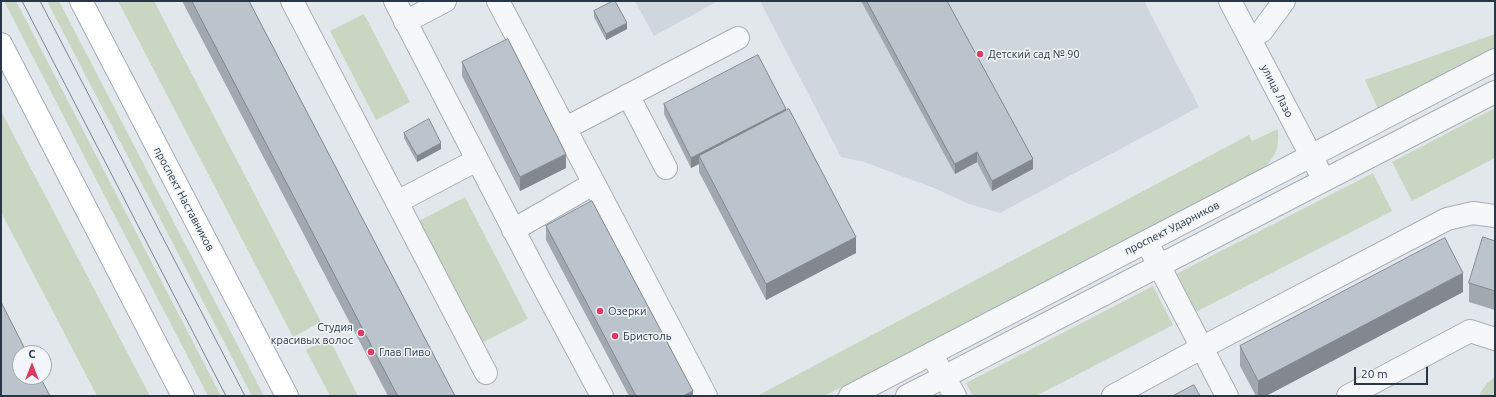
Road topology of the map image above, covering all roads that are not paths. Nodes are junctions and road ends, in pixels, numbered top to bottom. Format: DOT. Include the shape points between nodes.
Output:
graph roads {
  1 [pos="81,1"];
  2 [pos="292,1"];
  3 [pos="395,1"];
  4 [pos="445,1"];
  5 [pos="498,1"];
  6 [pos="1230,1"];
  7 [pos="1284,1"];
  8 [pos="405,22"];
  9 [pos="738,38"];
  10 [pos="1250,38"];
  11 [pos="1,44"];
  12 [pos="1495,60"];
  13 [pos="1495,92"];
  14 [pos="628,95"];
  15 [pos="564,129"];
  16 [pos="1311,156"];
  17 [pos="477,160"];
  18 [pos="666,168"];
  19 [pos="1324,180"];
  20 [pos="593,184"];
  21 [pos="397,202"];
  22 [pos="1495,216"];
  23 [pos="513,230"];
  24 [pos="1147,241"];
  25 [pos="1159,265"];
  26 [pos="1495,339"];
  27 [pos="1203,347"];
  28 [pos="931,354"];
  29 [pos="486,373"];
  30 [pos="944,377"];
  31 [pos="184,396"];
  32 [pos="287,396"];
  33 [pos="602,396"];
  34 [pos="706,396"];
  35 [pos="850,396"];
  36 [pos="907,396"];
  37 [pos="955,396"];
  38 [pos="1113,396"];
  39 [pos="1227,396"];
  40 [pos="1348,396"];
  1 -- 32 [label="main road, проспект Наставников"];
  2 -- 21 [label="street"];
  3 -- 8 [label="street"];
  4 -- 8 [label="street"];
  5 -- 15 [label="street"];
  6 -- 10 [label="street, улица Лазо"];
  7 -- 10 [label="street" via="1262,31"];
  8 -- 17 [label="street"];
  9 -- 14 [label="street"];
  10 -- 16 [label="street, улица Лазо"];
  11 -- 31 [label="main road"];
  12 -- 16 [label="street, проспект Ударников"];
  13 -- 19 [label="street"];
  14 -- 15 [label="street"];
  14 -- 18 [label="street"];
  15 -- 20 [label="street"];
  16 -- 19 [label="street, улица Лазо"];
  16 -- 24 [label="street, проспект Ударников"];
  17 -- 21 [label="street"];
  17 -- 23 [label="street"];
  19 -- 25 [label="street"];
  20 -- 23 [label="street"];
  20 -- 34 [label="street"];
  21 -- 29 [label="street"];
  22 -- 27 [label="street" via="1473,213 1447,219"];
  23 -- 33 [label="street"];
  24 -- 25 [label="street"];
  24 -- 28 [label="street, проспект Ударников"];
  25 -- 27 [label="street"];
  25 -- 30 [label="street"];
  26 -- 40 [label="street" via="1470,331"];
  27 -- 38 [label="street"];
  27 -- 39 [label="street"];
  28 -- 30 [label="street"];
  28 -- 35 [label="street, проспект Ударников"];
  30 -- 36 [label="street"];
  30 -- 37 [label="street"];
}
